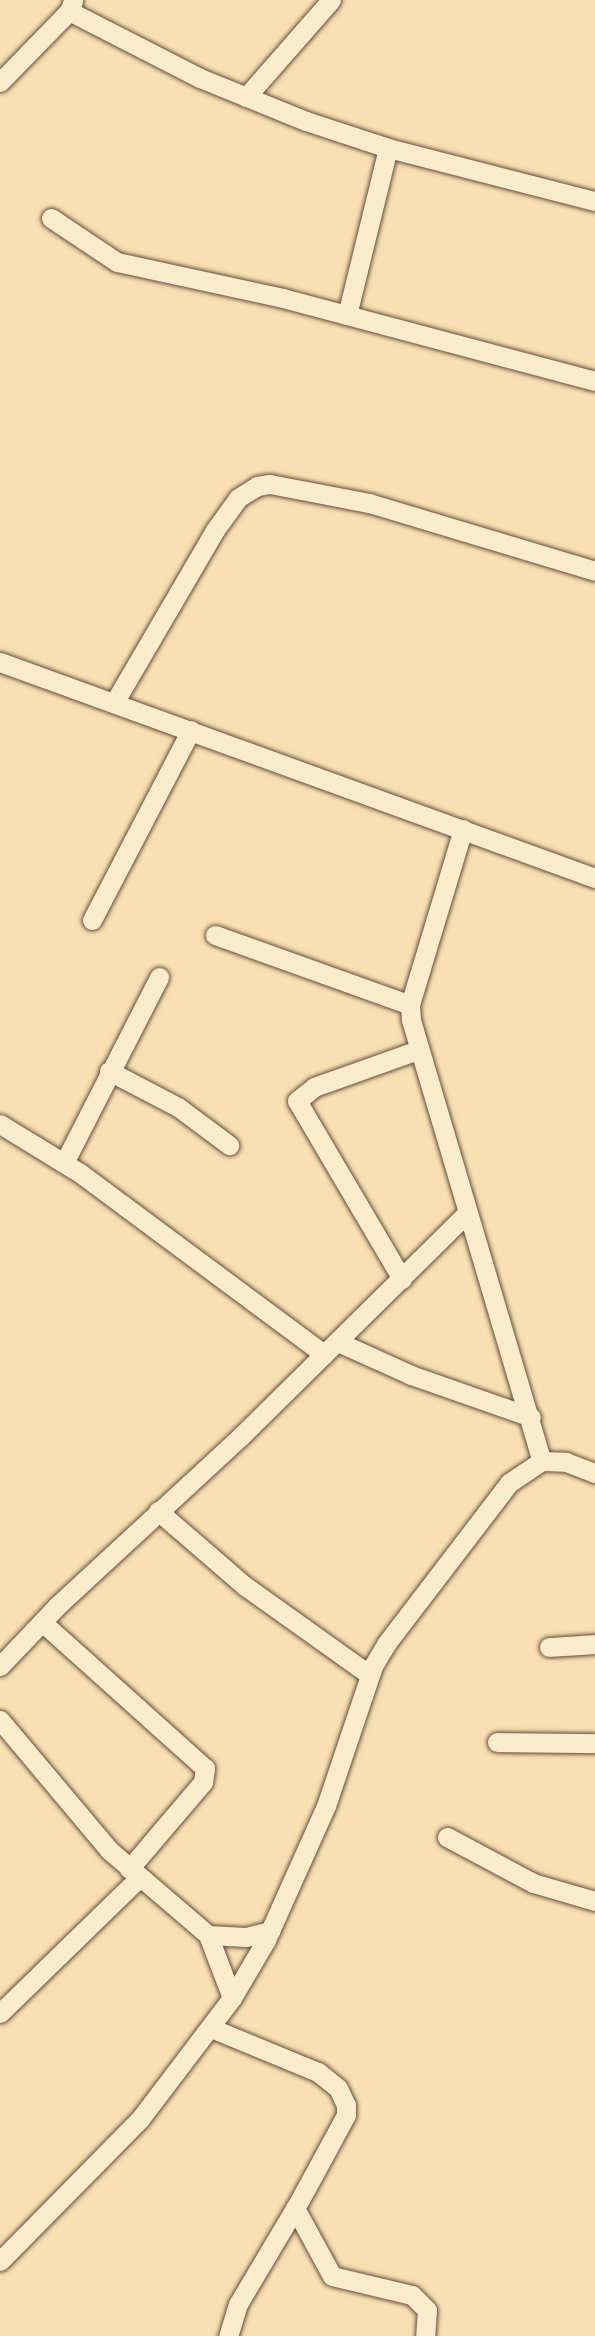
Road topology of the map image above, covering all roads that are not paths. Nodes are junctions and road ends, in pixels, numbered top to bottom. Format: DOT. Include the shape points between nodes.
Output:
graph roads {
  1 [pos="331,0"];
  2 [pos="71,5"];
  3 [pos="0,82"];
  4 [pos="246,97"];
  5 [pos="388,148"];
  6 [pos="595,201"];
  7 [pos="51,218"];
  8 [pos="346,315"];
  9 [pos="595,382"];
  10 [pos="595,571"];
  11 [pos="0,662"];
  12 [pos="114,703"];
  13 [pos="191,730"];
  14 [pos="463,829"];
  15 [pos="595,878"];
  16 [pos="92,920"];
  17 [pos="215,935"];
  18 [pos="159,976"];
  19 [pos="410,1005"];
  20 [pos="418,1050"];
  21 [pos="109,1071"];
  22 [pos="0,1124"];
  23 [pos="229,1145"];
  24 [pos="64,1163"];
  25 [pos="466,1214"];
  26 [pos="402,1279"];
  27 [pos="331,1348"];
  28 [pos="531,1417"];
  29 [pos="542,1461"];
  30 [pos="595,1473"];
  31 [pos="158,1511"];
  32 [pos="42,1622"];
  33 [pos="595,1644"];
  34 [pos="549,1647"];
  35 [pos="0,1667"];
  36 [pos="370,1675"];
  37 [pos="0,1720"];
  38 [pos="497,1742"];
  39 [pos="595,1743"];
  40 [pos="447,1836"];
  41 [pos="134,1873"];
  42 [pos="595,1900"];
  43 [pos="270,1931"];
  44 [pos="208,1936"];
  45 [pos="232,1998"];
  46 [pos="0,2013"];
  47 [pos="211,2028"];
  48 [pos="295,2208"];
  49 [pos="0,2261"];
  50 [pos="228,2336"];
  51 [pos="425,2336"];
  1 -- 4 [label="street"];
  2 -- 3 [label="street"];
  2 -- 4 [label="street"];
  4 -- 5 [label="street"];
  5 -- 6 [label="street"];
  5 -- 8 [label="street"];
  7 -- 8 [label="street" via="117,262"];
  8 -- 9 [label="street"];
  10 -- 12 [label="street" via="369,503 270,484 257,486 238,498 215,530"];
  11 -- 12 [label="street"];
  12 -- 13 [label="street"];
  13 -- 14 [label="street"];
  13 -- 16 [label="street"];
  14 -- 15 [label="street"];
  14 -- 19 [label="street"];
  17 -- 19 [label="street"];
  18 -- 21 [label="street"];
  19 -- 20 [label="street"];
  20 -- 25 [label="street"];
  20 -- 26 [label="street" via="313,1087 298,1101"];
  21 -- 23 [label="street" via="178,1107"];
  21 -- 24 [label="street"];
  22 -- 24 [label="street"];
  24 -- 27 [label="street"];
  25 -- 26 [label="street"];
  25 -- 28 [label="street"];
  26 -- 27 [label="street"];
  27 -- 28 [label="street"];
  27 -- 31 [label="street"];
  28 -- 29 [label="street"];
  29 -- 30 [label="street" via="566,1462"];
  29 -- 36 [label="street" via="509,1483 386,1644"];
  31 -- 32 [label="street"];
  31 -- 36 [label="street" via="245,1586"];
  32 -- 35 [label="street"];
  32 -- 41 [label="street" via="205,1768 203,1782"];
  33 -- 34 [label="street"];
  36 -- 43 [label="street" via="326,1807"];
  37 -- 41 [label="street"];
  38 -- 39 [label="street"];
  40 -- 42 [label="street" via="533,1883"];
  41 -- 44 [label="street"];
  41 -- 46 [label="street"];
  43 -- 44 [label="street" via="246,1937"];
  43 -- 45 [label="street"];
  44 -- 45 [label="street"];
  45 -- 47 [label="street"];
  47 -- 48 [label="street" via="318,2072 343,2096 346,2115"];
  47 -- 49 [label="street" via="140,2119"];
  48 -- 50 [label="street" via="238,2304"];
  48 -- 51 [label="street" via="332,2276 412,2295 427,2310"];
}
